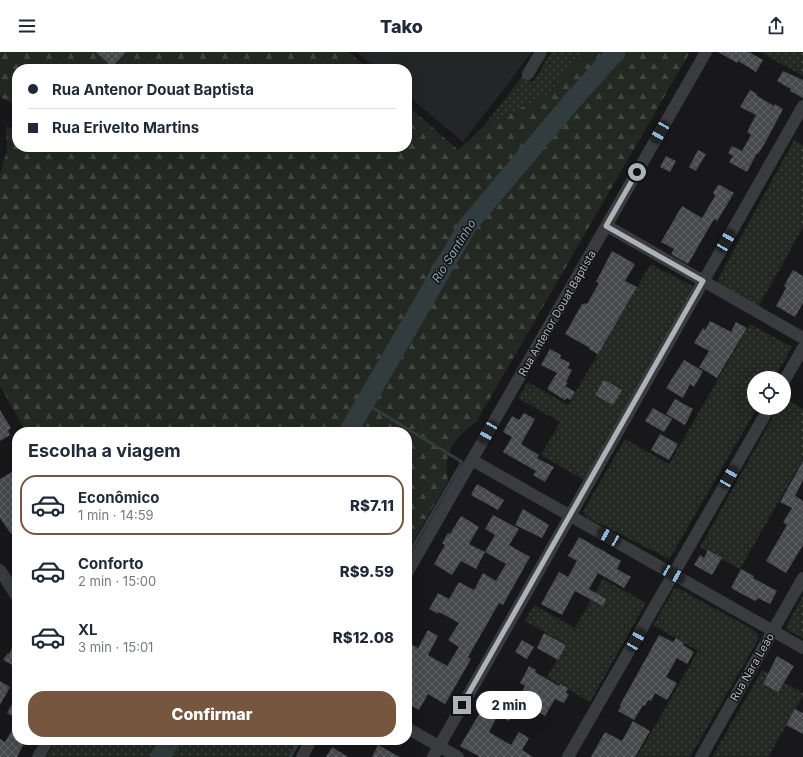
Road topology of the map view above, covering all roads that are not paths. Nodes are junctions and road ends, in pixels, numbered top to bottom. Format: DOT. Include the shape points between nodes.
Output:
graph roads {
  1 [pos="541,52"];
  2 [pos="706,52"];
  3 [pos="528,74"];
  4 [pos="803,106"];
  5 [pos="606,226"];
  6 [pos="703,281"];
  7 [pos="803,338"];
  8 [pos="803,348"];
  9 [pos="790,371"];
  10 [pos="765,415"];
  11 [pos="472,460"];
  12 [pos="570,515"];
  13 [pos="412,564"];
  14 [pos="673,574"];
  15 [pos="2,578"];
  16 [pos="803,578"];
  17 [pos="12,591"];
  18 [pos="773,631"];
  19 [pos="803,648"];
  20 [pos="412,731"];
  21 [pos="45,745"];
  22 [pos="308,745"];
  23 [pos="439,746"];
  24 [pos="38,757"];
  25 [pos="302,757"];
  26 [pos="433,757"];
  27 [pos="458,757"];
  28 [pos="568,757"];
  29 [pos="701,757"];
  1 -- 3 [label="street"];
  2 -- 5 [label="street, Rua Antenor Douat Baptista"];
  4 -- 6 [label="street"];
  5 -- 6 [label="street"];
  5 -- 11 [label="street, Rua Antenor Douat Baptista"];
  6 -- 7 [label="street"];
  6 -- 12 [label="street"];
  8 -- 9 [label="street"];
  10 -- 14 [label="street"];
  11 -- 12 [label="street"];
  11 -- 13 [label="street, Rua Antenor Douat Baptista"];
  12 -- 14 [label="street"];
  12 -- 23 [label="street"];
  14 -- 18 [label="street"];
  14 -- 28 [label="street"];
  15 -- 17 [label="street"];
  16 -- 18 [label="street, Rua Nara Leão"];
  18 -- 19 [label="street"];
  18 -- 29 [label="street, Rua Nara Leão"];
  20 -- 23 [label="street"];
  21 -- 24 [label="street"];
  22 -- 25 [label="street"];
  23 -- 26 [label="street"];
  23 -- 27 [label="street"];
}
